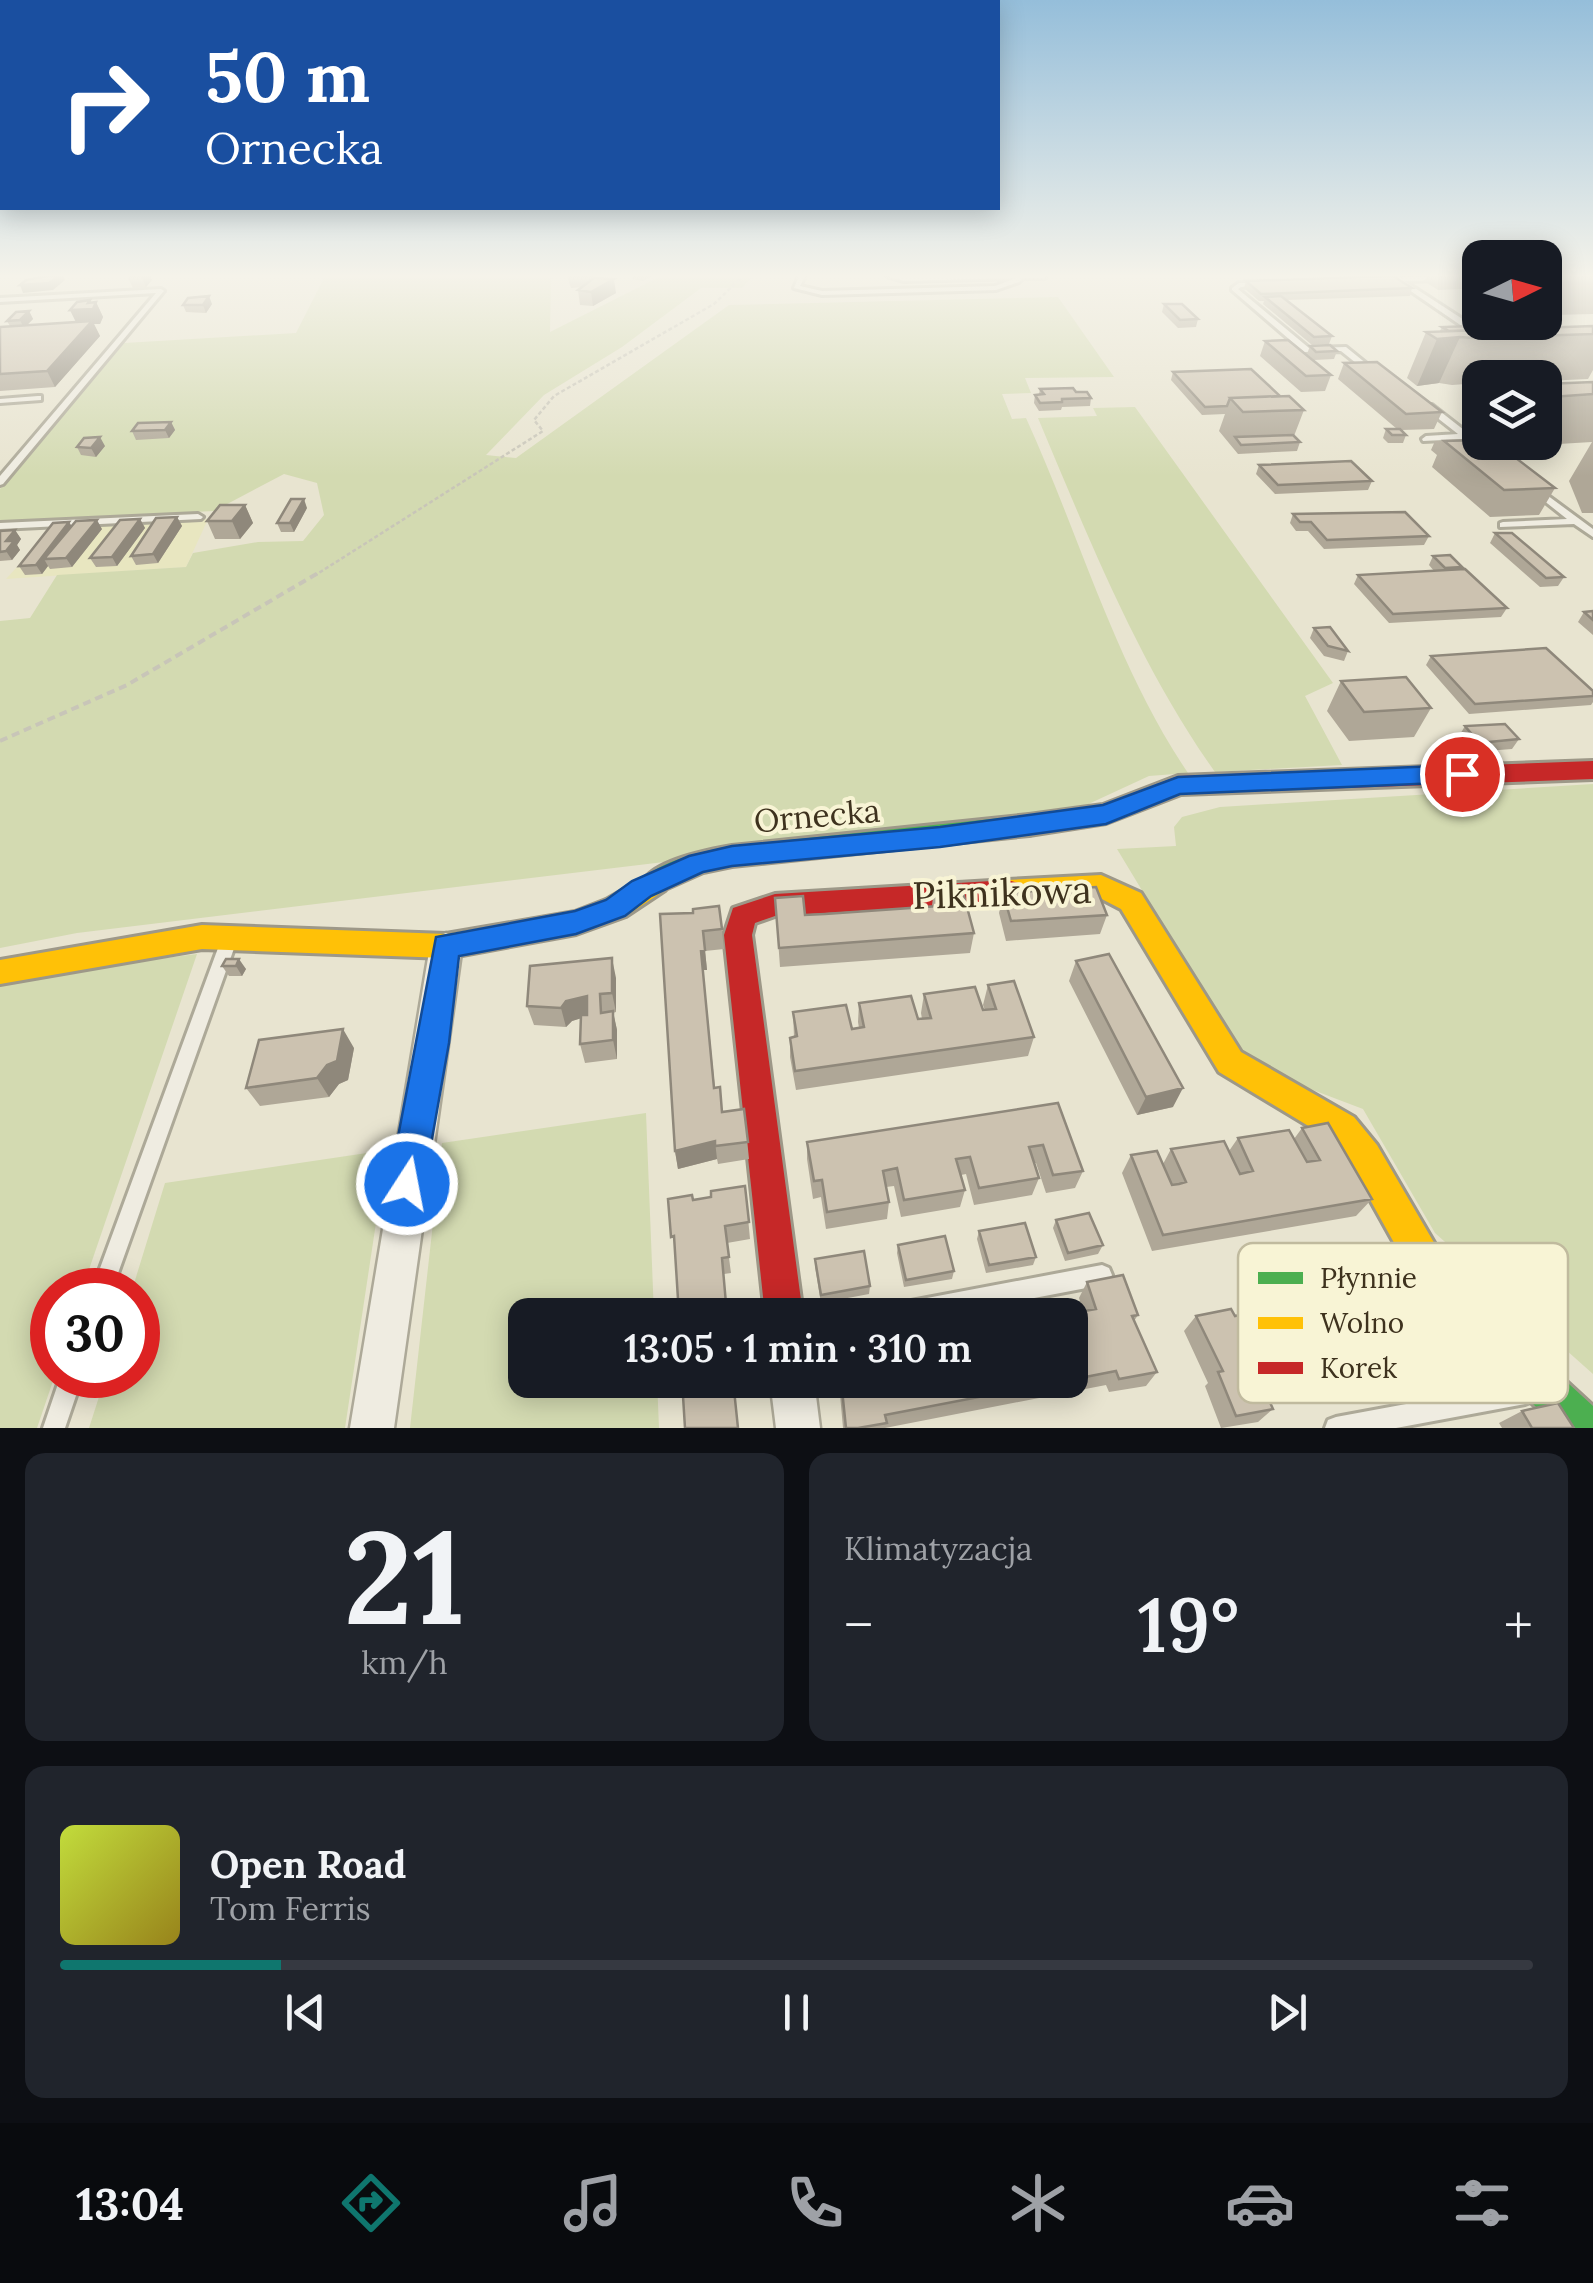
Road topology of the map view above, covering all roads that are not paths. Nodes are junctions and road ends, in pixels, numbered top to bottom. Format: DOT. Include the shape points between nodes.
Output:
graph roads {
  1 [pos="117,343"];
  2 [pos="1298,343"];
  3 [pos="1388,380"];
  4 [pos="1416,397"];
  5 [pos="38,398"];
  6 [pos="0,401"];
  7 [pos="1462,432"];
  8 [pos="1462,436"];
  9 [pos="1426,438"];
  10 [pos="0,482"];
  11 [pos="1529,485"];
  12 [pos="198,517"];
  13 [pos="1576,521"];
  14 [pos="1503,525"];
  15 [pos="0,526"];
  16 [pos="1593,534"];
  17 [pos="1593,770"];
  18 [pos="230,937"];
  19 [pos="446,946"];
  20 [pos="0,972"];
  21 [pos="1413,1243"];
  22 [pos="110,1268"];
  23 [pos="1102,1275"];
  24 [pos="782,1298"];
  25 [pos="980,1298"];
  26 [pos="64,1398"];
  27 [pos="794,1398"];
  28 [pos="1471,1403"];
  29 [pos="1561,1403"];
  30 [pos="54,1428"];
  31 [pos="372,1428"];
  32 [pos="798,1428"];
  33 [pos="1336,1428"];
  34 [pos="1587,1428"];
  1 -- 10 [label="lane"];
  2 -- 3 [label="lane" via="1307,350 1343,349"];
  4 -- 7 [label="lane"];
  5 -- 6 [label="lane"];
  8 -- 9 [label="lane"];
  11 -- 13 [label="lane"];
  12 -- 15 [label="lane"];
  13 -- 14 [label="lane"];
  13 -- 16 [label="lane"];
  17 -- 19 [label="street, Ornecka" via="1178,786 1106,814 715,859 576,922"];
  18 -- 19 [label="street, Ornecka"];
  18 -- 20 [label="street, Ornecka"];
  18 -- 22 [label="lane"];
  19 -- 31 [label="street"];
  21 -- 24 [label="street, Piknikowa" via="1344,1130 1230,1062 1131,901 1113,889 1088,885 775,905 743,916 738,935"];
  23 -- 25 [label="lane"];
  26 -- 30 [label="lane"];
  27 -- 32 [label="street"];
  28 -- 33 [label="lane"];
  29 -- 34 [label="street, Piknikowa"];
}
